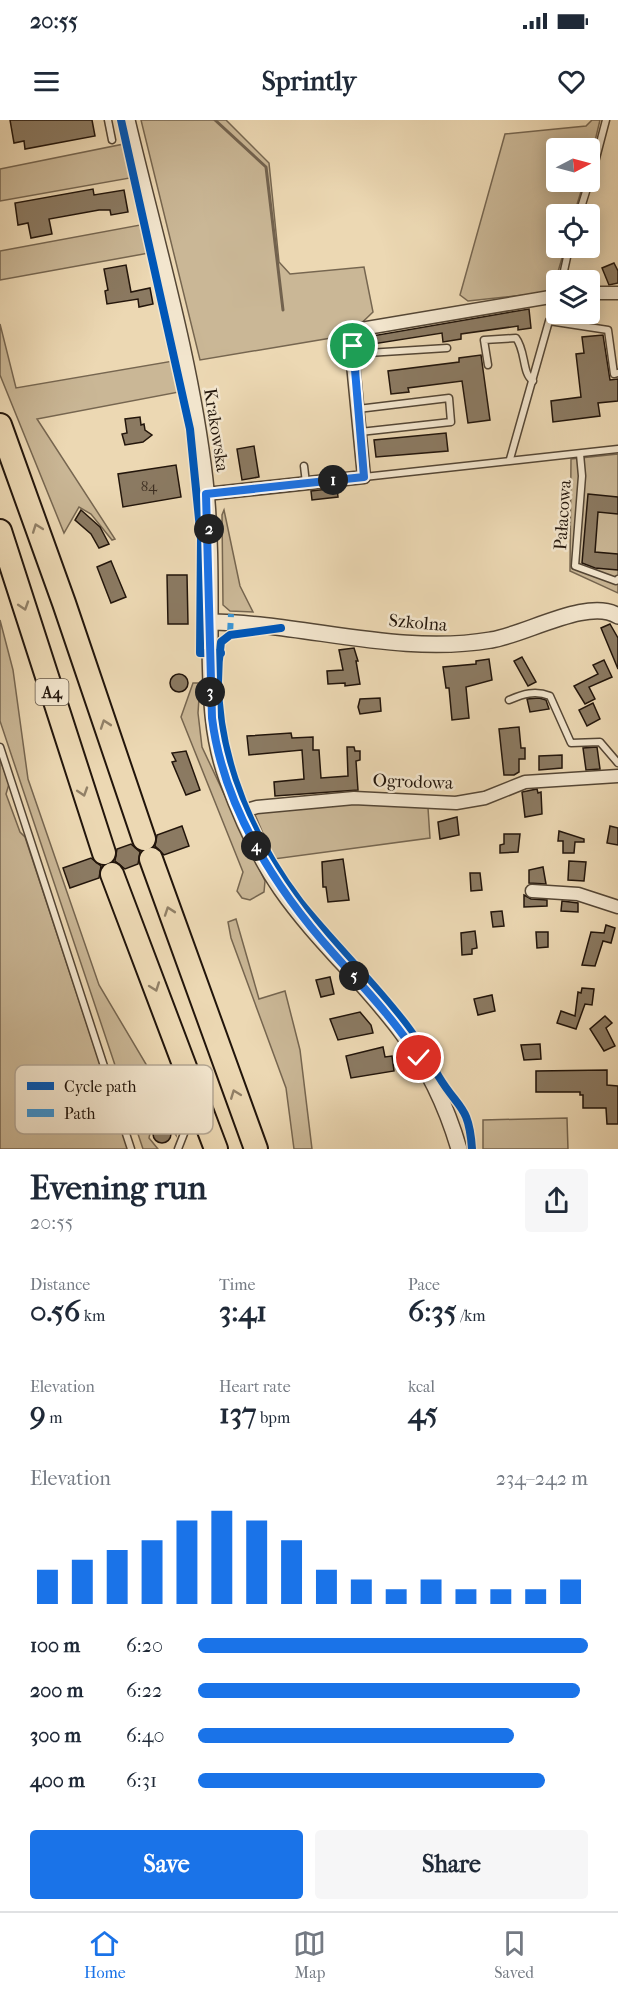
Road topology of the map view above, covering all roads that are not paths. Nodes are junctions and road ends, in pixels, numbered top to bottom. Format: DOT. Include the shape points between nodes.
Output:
graph roads {
  1 [pos="108,120"];
  2 [pos="127,120"];
  3 [pos="606,120"];
  4 [pos="112,140"];
  5 [pos="600,142"];
  6 [pos="600,293"];
  7 [pos="618,293"];
  8 [pos="546,298"];
  9 [pos="447,348"];
  10 [pos="352,354"];
  11 [pos="488,365"];
  12 [pos="618,374"];
  13 [pos="533,381"];
  14 [pos="358,408"];
  15 [pos="0,425"];
  16 [pos="360,432"];
  17 [pos="618,449"];
  18 [pos="580,454"];
  19 [pos="510,459"];
  20 [pos="304,466"];
  21 [pos="364,477"];
  22 [pos="306,483"];
  23 [pos="206,494"];
  24 [pos="0,531"];
  25 [pos="618,581"];
  26 [pos="616,612"];
  27 [pos="210,622"];
  28 [pos="508,700"];
  29 [pos="0,747"];
  30 [pos="618,763"];
  31 [pos="618,776"];
  32 [pos="240,812"];
  33 [pos="532,891"];
  34 [pos="618,907"];
  35 [pos="104,1065"];
  36 [pos="183,1065"];
  37 [pos="126,1134"];
  38 [pos="184,1134"];
  39 [pos="210,1134"];
  40 [pos="181,1140"];
  41 [pos="131,1149"];
  42 [pos="178,1149"];
  43 [pos="185,1149"];
  44 [pos="216,1149"];
  45 [pos="256,1149"];
  46 [pos="459,1149"];
  1 -- 4 [label="lane"];
  2 -- 23 [label="street, Krakowska" via="192,398"];
  3 -- 5 [label="lane"];
  6 -- 7 [label="street"];
  8 -- 10 [label="street" via="365,328 356,335"];
  9 -- 10 [label="lane"];
  10 -- 14 [label="street"];
  11 -- 13 [label="lane" via="484,340 516,338 523,347 527,375"];
  12 -- 13 [label="lane" via="614,374 608,330 549,321"];
  13 -- 19 [label="lane"];
  14 -- 16 [label="street"];
  14 -- 16 [label="lane" via="448,399 451,422"];
  45 -- 15 [label="highway, A4, one-way"];
  16 -- 21 [label="street"];
  17 -- 18 [label="lane"];
  18 -- 19 [label="lane"];
  18 -- 25 [label="lane, Pałacowa" via="575,566"];
  19 -- 21 [label="lane"];
  20 -- 22 [label="lane"];
  21 -- 22 [label="street"];
  22 -- 23 [label="street"];
  23 -- 27 [label="street, Krakowska"];
  24 -- 36 [label="highway, A4, one-way" via="108,863"];
  26 -- 27 [label="street, Szkolna" via="585,611 506,638 440,646"];
  27 -- 32 [label="street, Krakowska" via="214,735"];
  28 -- 30 [label="lane" via="540,692 550,696 571,743 600,742"];
  29 -- 35 [label="lane"];
  31 -- 32 [label="street, Ogrodowa" via="525,782 484,798 456,803 354,798"];
  32 -- 46 [label="street, Krakowska" via="283,891 416,1052 444,1105"];
  33 -- 34 [label="street" via="578,894"];
  37 -- 41 [label="lane"];
  38 -- 40 [label="lane"];
  39 -- 44 [label="highway, A4"];
  40 -- 42 [label="lane"];
  40 -- 43 [label="lane"];
}
